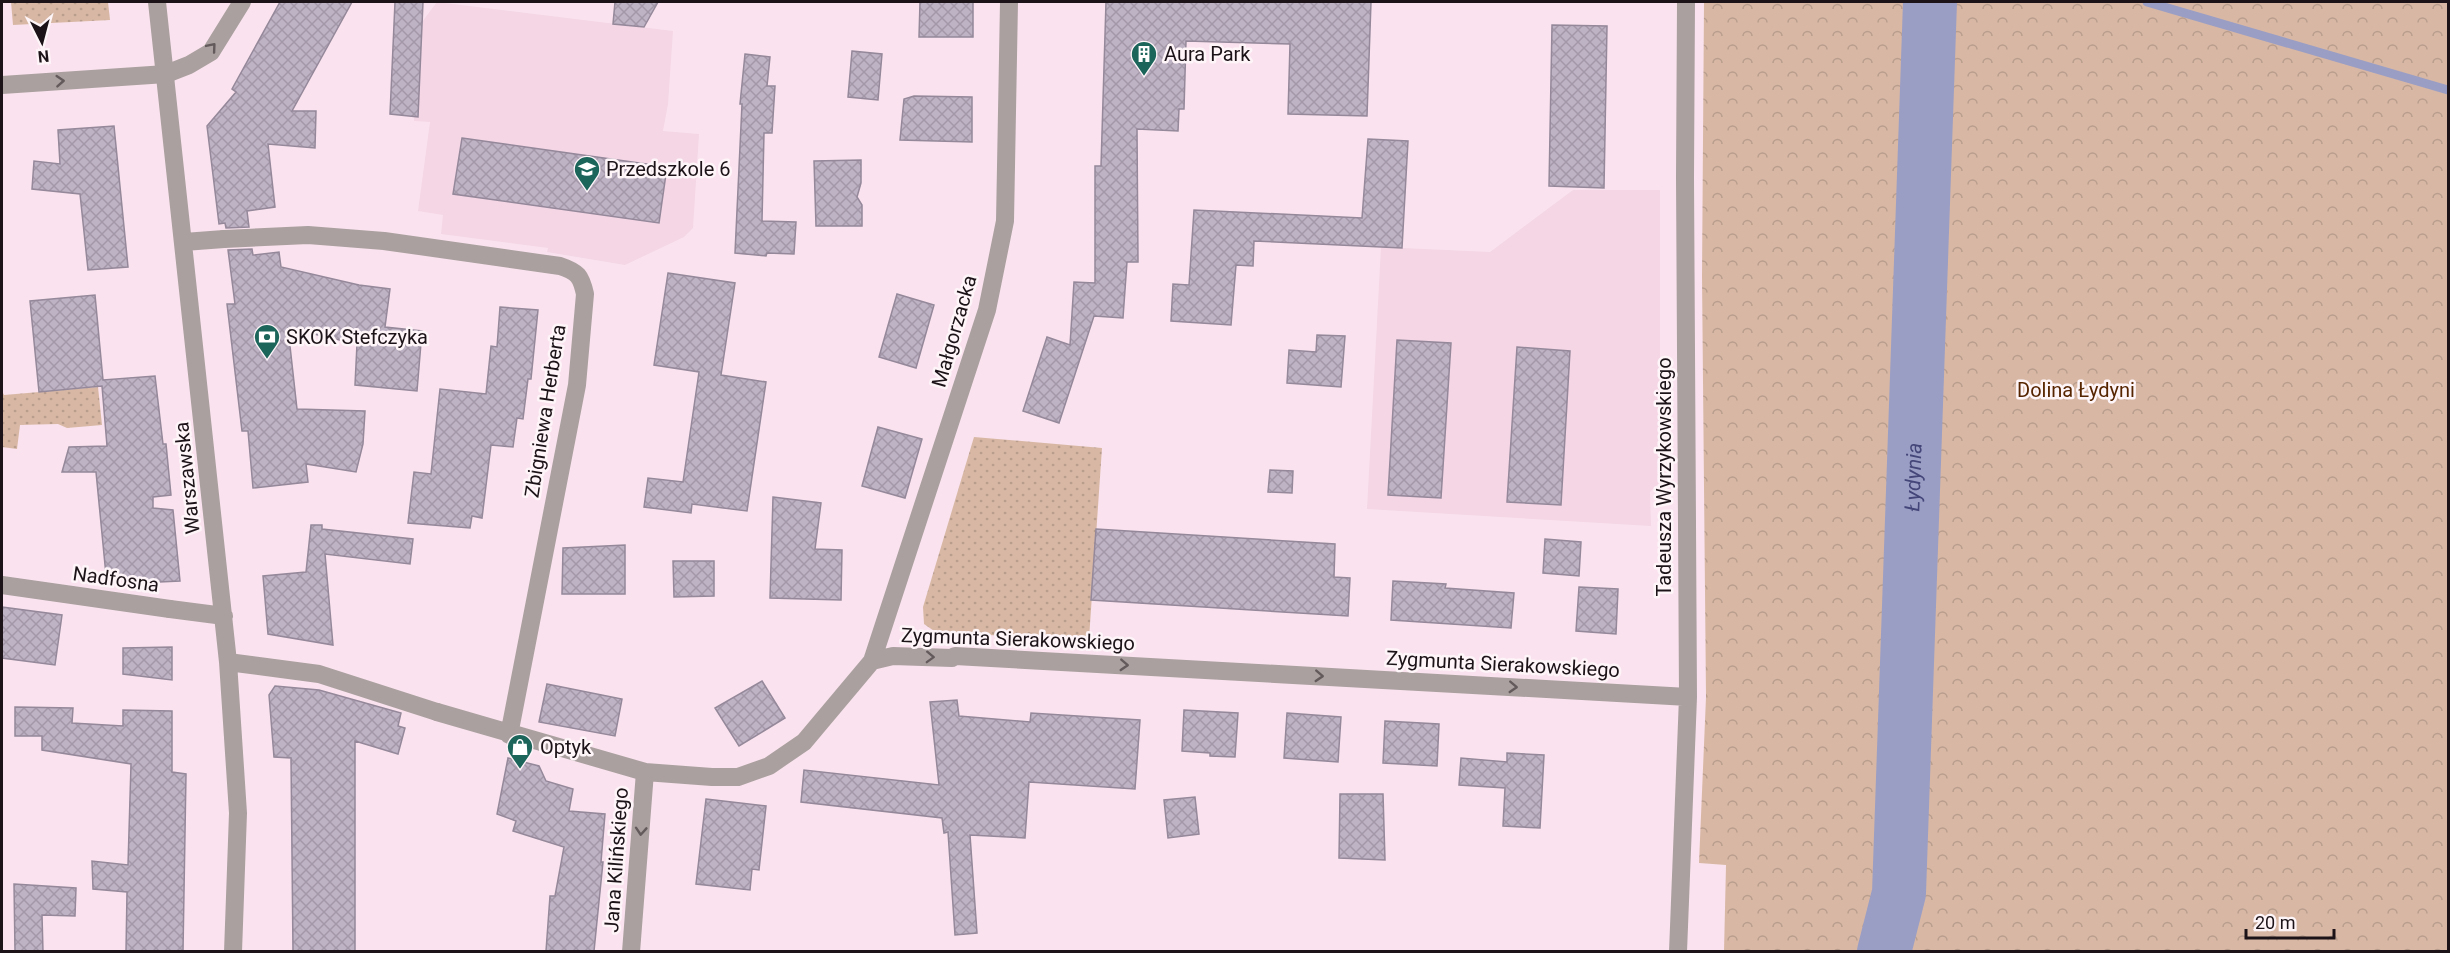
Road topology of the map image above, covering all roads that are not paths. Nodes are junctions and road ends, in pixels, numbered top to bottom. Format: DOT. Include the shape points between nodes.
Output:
graph roads {
  1 [pos="157,2"];
  2 [pos="242,2"];
  3 [pos="1009,2"];
  4 [pos="1686,2"];
  5 [pos="166,74"];
  6 [pos="2,86"];
  7 [pos="184,242"];
  8 [pos="2,585"];
  9 [pos="224,616"];
  10 [pos="872,661"];
  11 [pos="228,662"];
  12 [pos="1688,697"];
  13 [pos="508,735"];
  14 [pos="645,772"];
  15 [pos="233,951"];
  16 [pos="631,951"];
  17 [pos="1678,951"];
  1 -- 5 [label="street, Warszawska"];
  5 -- 2 [label="street, one-way" via="211,52"];
  3 -- 10 [label="street, Małgorzacka" via="1005,221 987,310"];
  4 -- 12 [label="street, Tadeusza Wyrzykowskiego"];
  6 -- 5 [label="street, one-way"];
  5 -- 7 [label="street, Warszawska"];
  7 -- 9 [label="street, Warszawska"];
  7 -- 13 [label="street, Zbigniewa Herberta" via="308,235 384,241 560,266 573,270 582,280 585,294 577,385"];
  8 -- 9 [label="street, Nadfosna"];
  9 -- 11 [label="street, Warszawska"];
  10 -- 12 [label="street, Zygmunta Sierakowskiego, one-way" via="894,656 955,656"];
  10 -- 14 [label="street" via="804,742 770,766 738,777"];
  11 -- 13 [label="street" via="320,674"];
  11 -- 15 [label="street, Warszawska" via="237,813"];
  12 -- 17 [label="street, Tadeusza Wyrzykowskiego"];
  13 -- 14 [label="street"];
  14 -- 16 [label="street, Jana Kilińskiego, one-way"];
}
